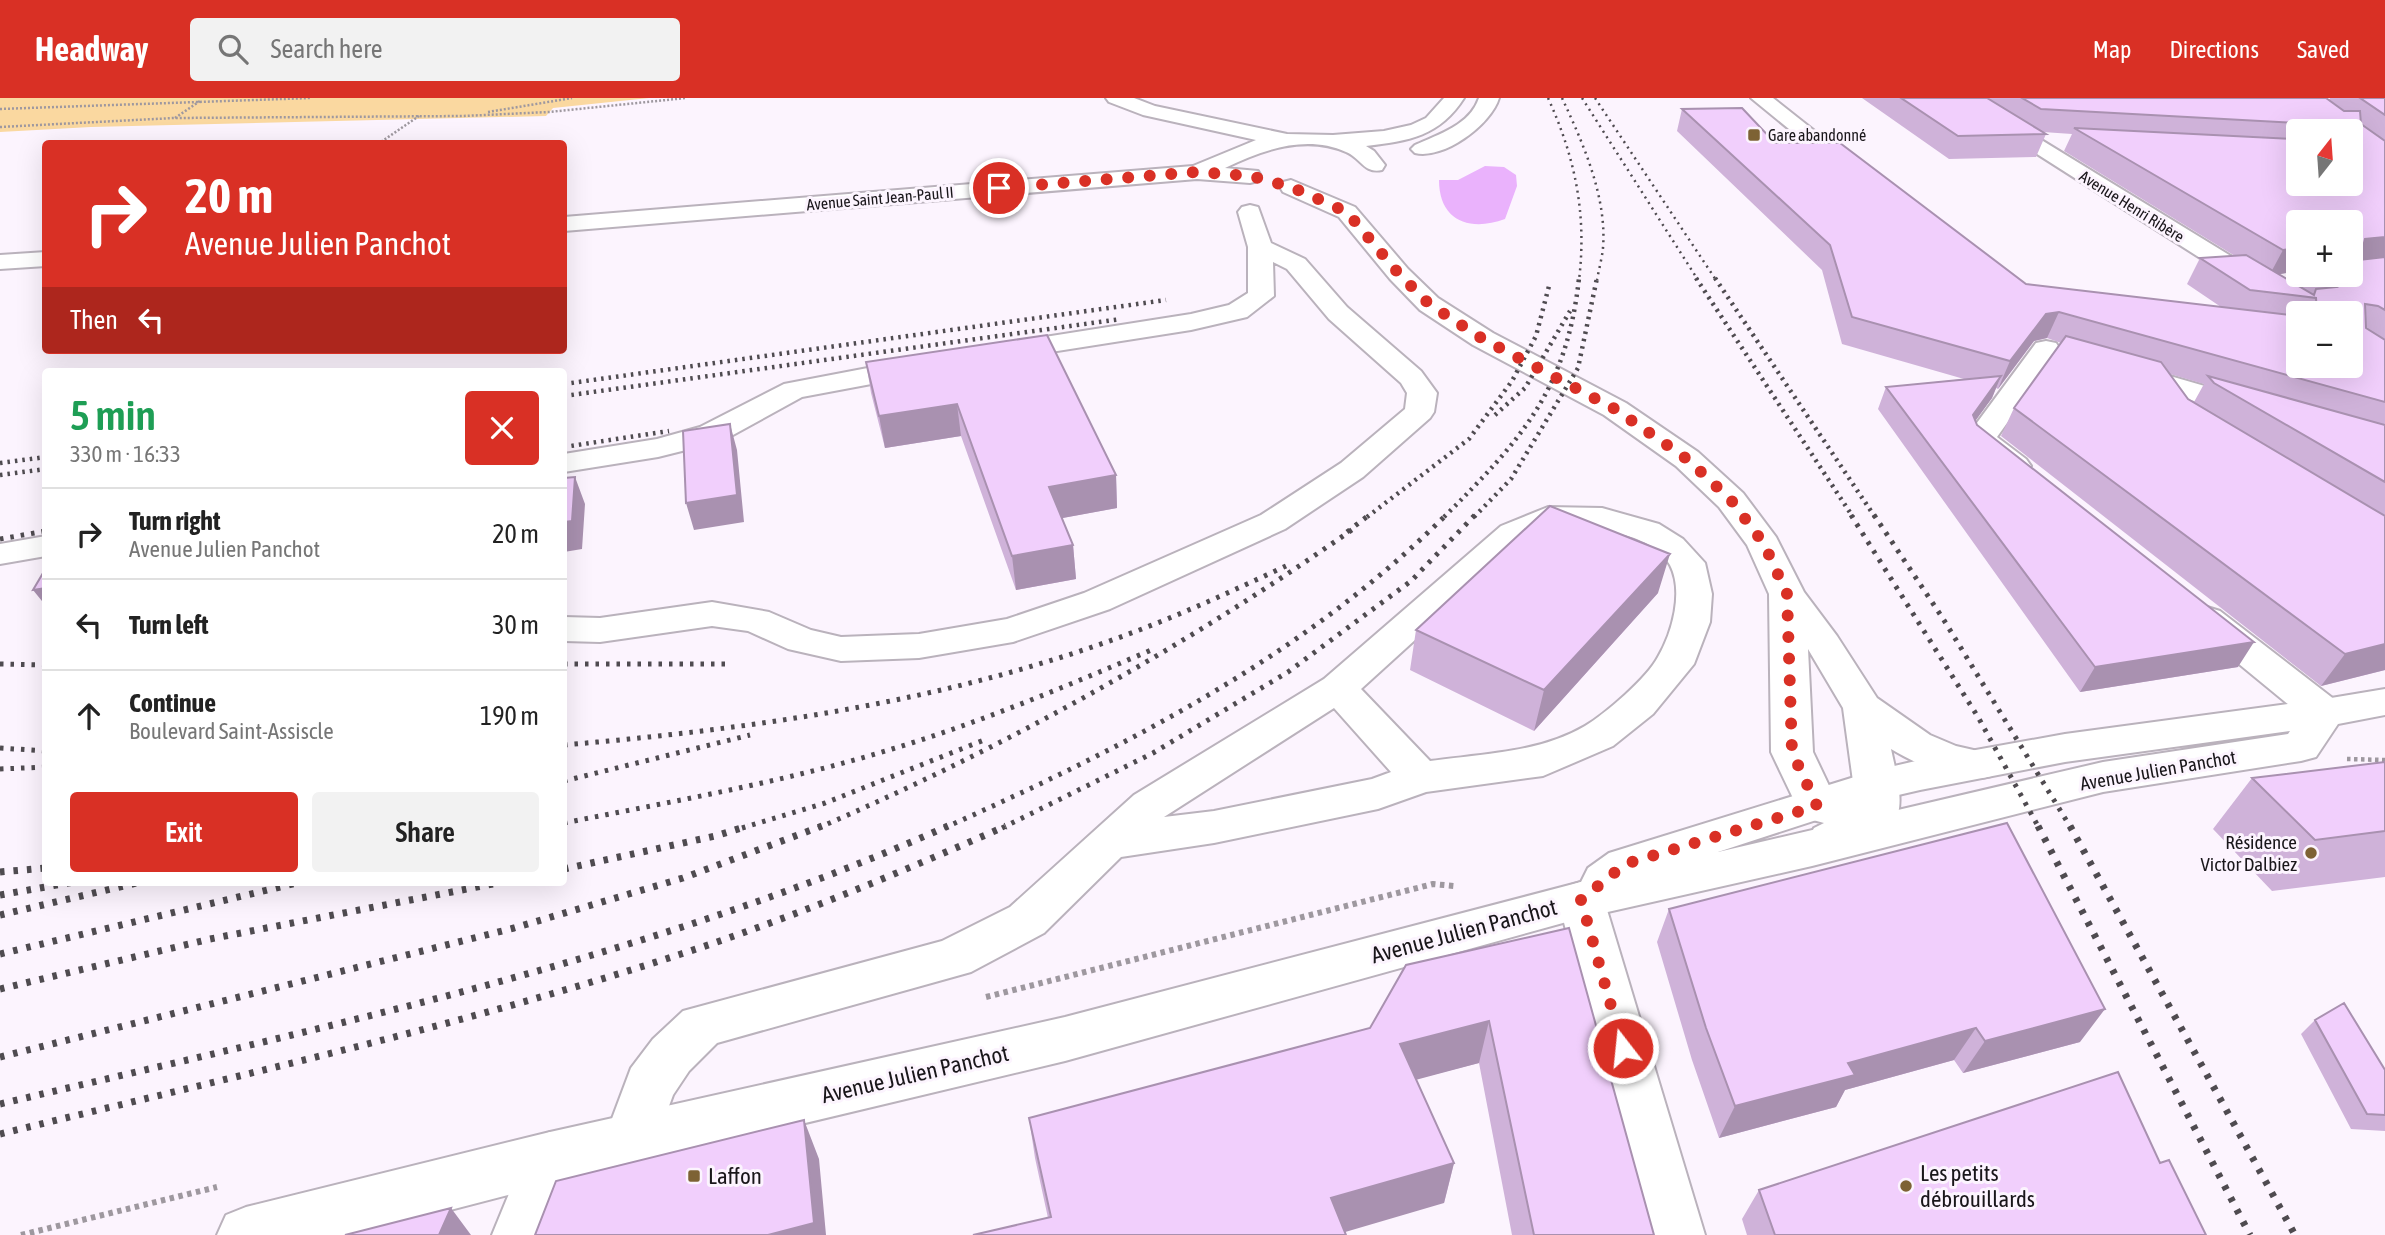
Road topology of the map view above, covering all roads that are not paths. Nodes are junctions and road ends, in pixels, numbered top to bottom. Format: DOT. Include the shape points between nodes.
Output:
graph roads {
  1 [pos="1116,98"];
  2 [pos="1454,98"];
  3 [pos="1489,98"];
  4 [pos="1761,98"];
  5 [pos="1959,98"];
  6 [pos="1226,128"];
  7 [pos="1286,140"];
  8 [pos="2026,140"];
  9 [pos="1328,141"];
  10 [pos="2066,142"];
  11 [pos="1248,150"];
  12 [pos="1197,172"];
  13 [pos="1254,178"];
  14 [pos="1366,178"];
  15 [pos="1286,186"];
  16 [pos="1874,187"];
  17 [pos="1250,212"];
  18 [pos="567,225"];
  19 [pos="1260,247"];
  20 [pos="42,259"];
  21 [pos="0,262"];
  22 [pos="2286,283"];
  23 [pos="2262,287"];
  24 [pos="2286,314"];
  25 [pos="2051,344"];
  26 [pos="980,356"];
  27 [pos="940,363"];
  28 [pos="2108,367"];
  29 [pos="2158,382"];
  30 [pos="2278,417"];
  31 [pos="2185,419"];
  32 [pos="567,463"];
  33 [pos="2035,482"];
  34 [pos="42,547"];
  35 [pos="0,554"];
  36 [pos="1787,594"];
  37 [pos="2187,603"];
  38 [pos="567,629"];
  39 [pos="1338,688"];
  40 [pos="2385,702"];
  41 [pos="1863,708"];
  42 [pos="2325,713"];
  43 [pos="1976,765"];
  44 [pos="1421,777"];
  45 [pos="1876,800"];
  46 [pos="1817,806"];
  47 [pos="1977,809"];
  48 [pos="1108,842"];
  49 [pos="1812,849"];
  50 [pos="1581,900"];
  51 [pos="631,1140"];
  52 [pos="550,1158"];
  53 [pos="246,1235"];
  54 [pos="521,1235"];
  55 [pos="1676,1235"];
  1 -- 6 [label="street" via="1150,111"];
  2 -- 9 [label="street" via="1438,118 1412,131"];
  3 -- 14 [label="street" via="1485,111 1464,129"];
  4 -- 16 [label="street"];
  5 -- 8 [label="street, Avenue Henri Ribère"];
  6 -- 7 [label="street"];
  6 -- 11 [label="street"];
  7 -- 9 [label="street"];
  7 -- 11 [label="street, Avenue Saint Jean-Paul II"];
  8 -- 10 [label="street"];
  8 -- 23 [label="street, Avenue Henri Ribère"];
  9 -- 14 [label="street" via="1370,157"];
  11 -- 12 [label="street, Avenue Saint Jean-Paul II"];
  11 -- 13 [label="street" via="1240,160"];
  12 -- 13 [label="street, Avenue Saint Jean-Paul II"];
  12 -- 18 [label="street, Avenue Saint Jean-Paul II"];
  13 -- 15 [label="street, Avenue Saint Jean-Paul II"];
  13 -- 17 [label="street" via="1240,189 1238,199"];
  14 -- 15 [label="street, Avenue Saint Jean-Paul II"];
  14 -- 36 [label="street" via="1399,274 1429,304 1615,409 1687,459 1731,500 1764,544"];
  15 -- 17 [label="street"];
  17 -- 19 [label="street"];
  19 -- 26 [label="street" via="1261,296 1238,311"];
  19 -- 38 [label="street" via="1296,264 1339,313 1412,377 1422,393 1419,412 1362,462 1273,522 1085,605 1013,630 919,646 841,649 801,640 756,620 712,614 600,630"];
  20 -- 21 [label="street"];
  22 -- 23 [label="street"];
  23 -- 24 [label="street, Avenue Henri Ribère"];
  25 -- 33 [label="street" via="1980,439"];
  27 -- 32 [label="street" via="794,390 711,434"];
  28 -- 29 [label="street"];
  29 -- 30 [label="street"];
  29 -- 31 [label="street"];
  34 -- 35 [label="street"];
  36 -- 41 [label="street"];
  36 -- 46 [label="street" via="1792,752"];
  37 -- 42 [label="street"];
  39 -- 44 [label="street"];
  39 -- 44 [label="street" via="1513,534 1548,517 1626,523 1671,546 1687,563 1694,594 1691,622 1675,664 1639,704 1599,736 1543,761"];
  39 -- 48 [label="street" via="1149,806"];
  40 -- 42 [label="street, Avenue Julien Panchot"];
  41 -- 43 [label="street, Avenue Julien Panchot" via="1900,738 1933,755"];
  41 -- 45 [label="street"];
  42 -- 43 [label="street, Avenue Julien Panchot" via="2064,748"];
  42 -- 47 [label="street, Avenue Julien Panchot" via="2301,747 2103,777"];
  43 -- 45 [label="street, Avenue Julien Panchot"];
  44 -- 48 [label="street" via="1378,793 1214,827"];
  45 -- 46 [label="street, Avenue Julien Panchot"];
  45 -- 47 [label="street, Avenue Julien Panchot"];
  45 -- 49 [label="street, Avenue Julien Panchot"];
  46 -- 50 [label="street, Avenue Julien Panchot" via="1625,864"];
  47 -- 49 [label="street, Avenue Julien Panchot"];
  48 -- 51 [label="street" via="1027,920 954,958 701,1026 671,1055 650,1085"];
  49 -- 50 [label="street, Avenue Julien Panchot"];
  50 -- 51 [label="street, Avenue Julien Panchot" via="1065,1039"];
  50 -- 55 [label="street"];
  51 -- 52 [label="street, Avenue Julien Panchot"];
  52 -- 53 [label="street, Avenue Julien Panchot"];
  52 -- 54 [label="street"];
}
